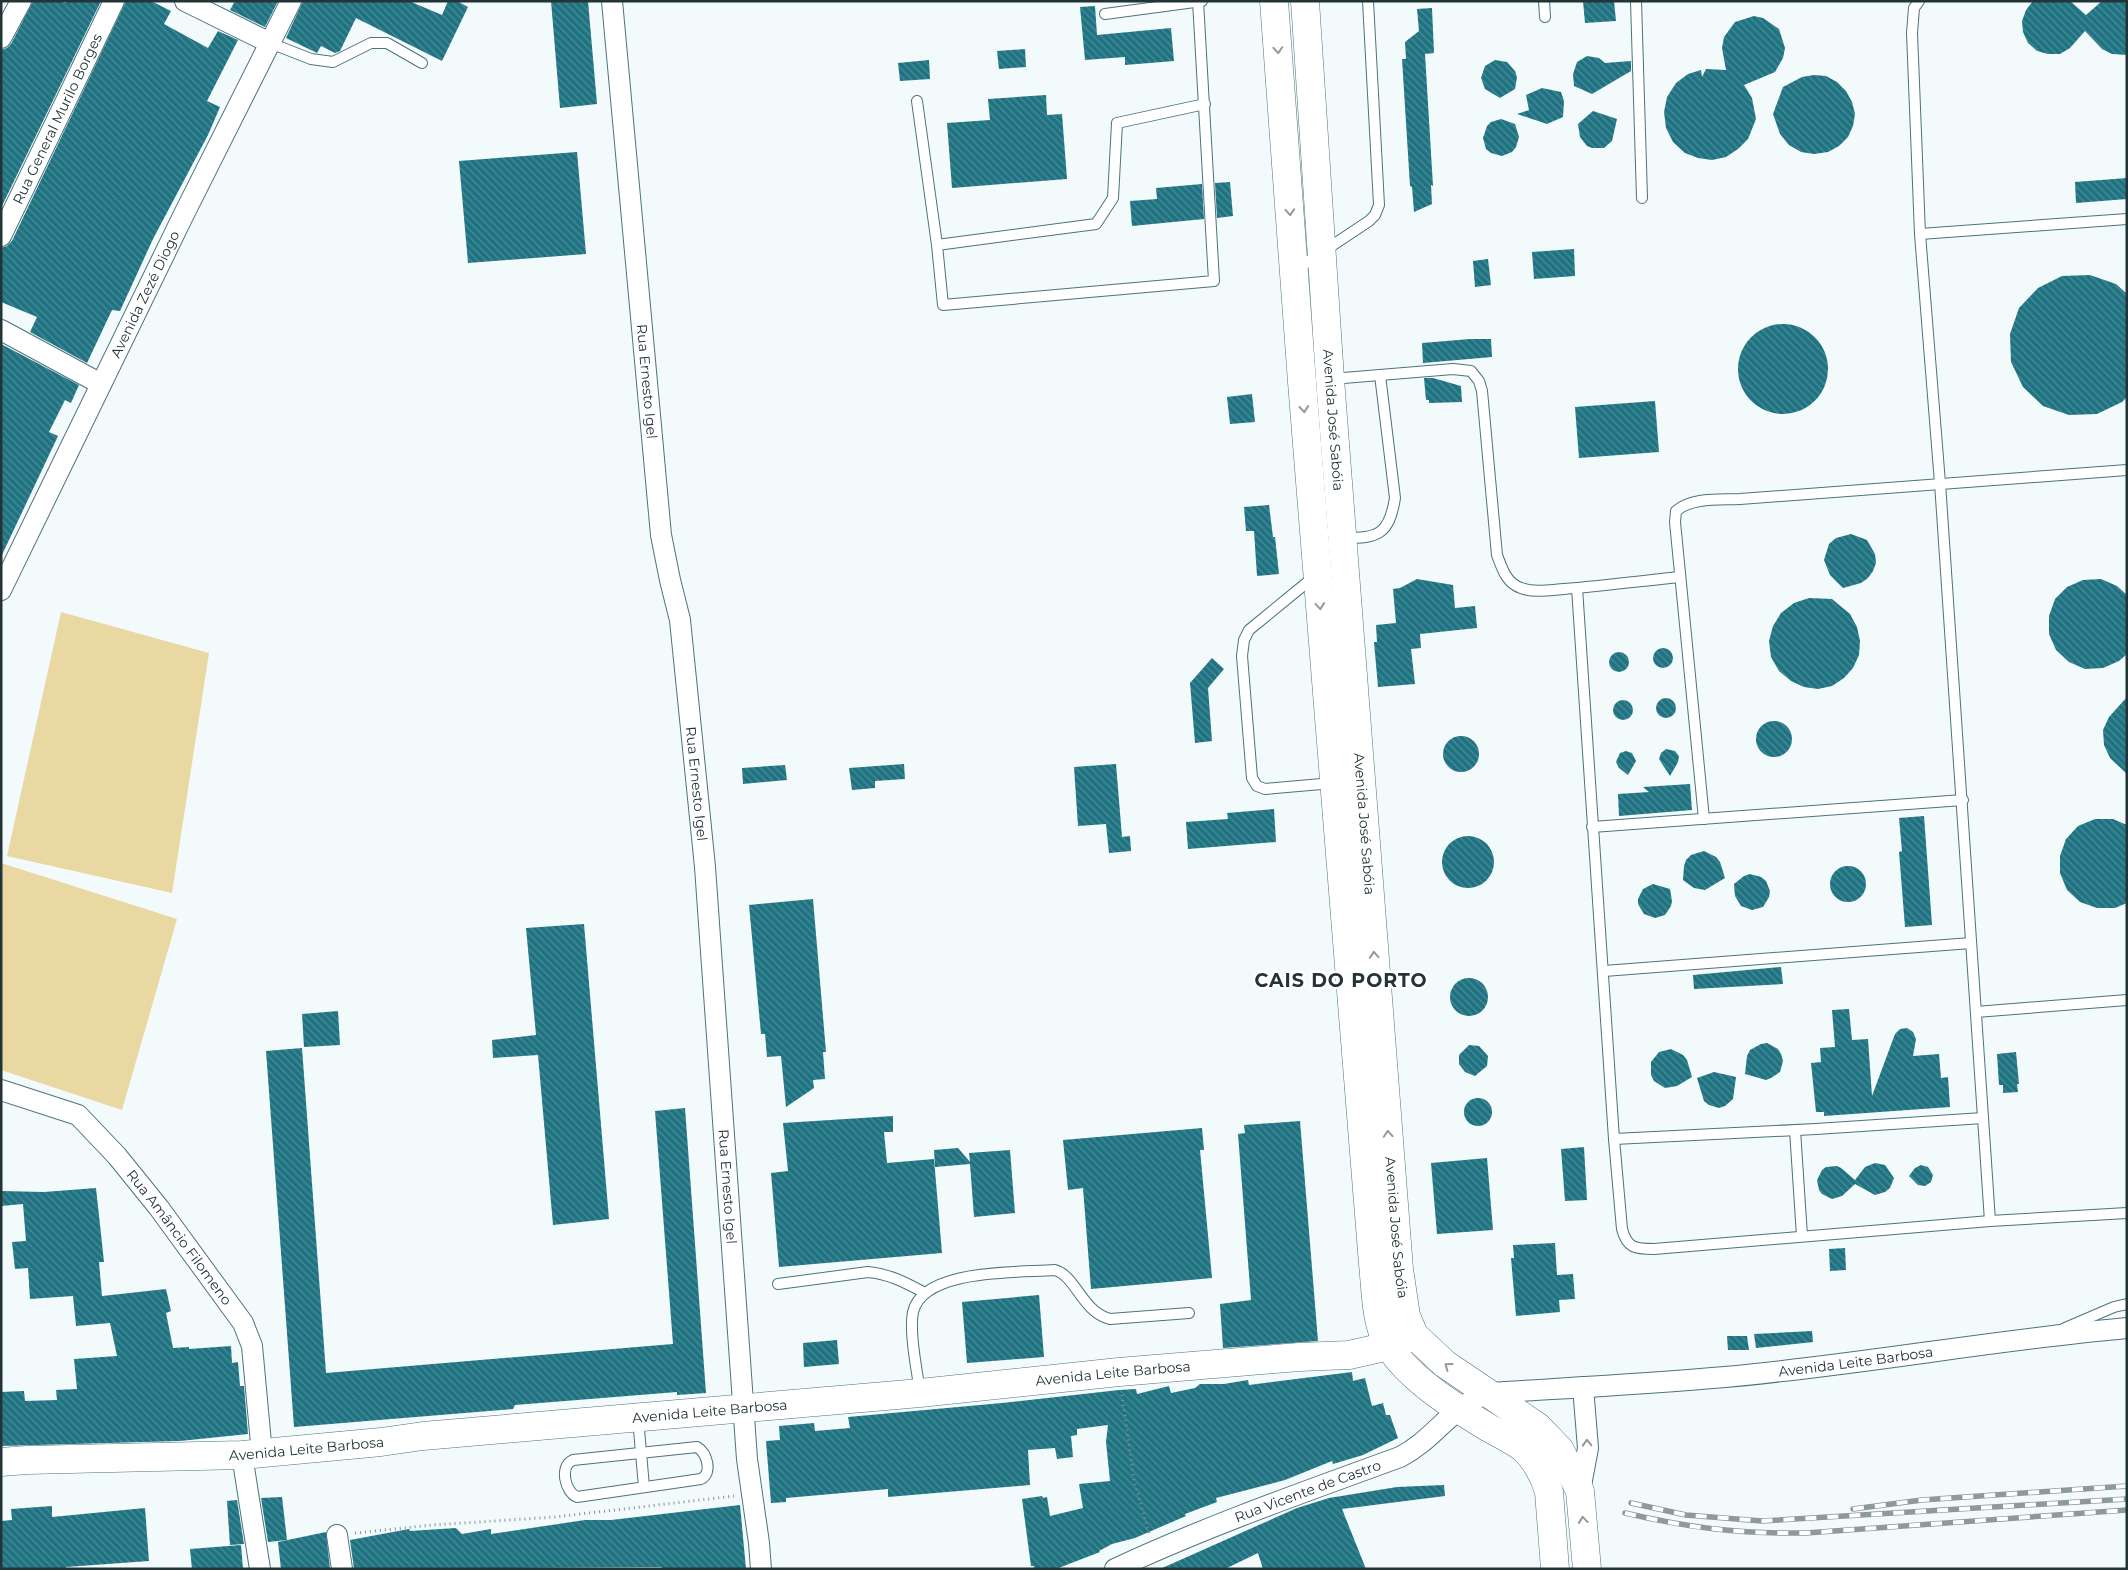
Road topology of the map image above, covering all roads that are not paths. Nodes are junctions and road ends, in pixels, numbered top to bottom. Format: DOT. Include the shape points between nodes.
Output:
graph roads {
  1 [pos="21,1"];
  2 [pos="114,1"];
  3 [pos="185,1"];
  4 [pos="291,1"];
  5 [pos="612,1"];
  6 [pos="1274,1"];
  7 [pos="1305,1"];
  8 [pos="1368,1"];
  9 [pos="1544,1"];
  10 [pos="1636,1"];
  11 [pos="1919,1"];
  12 [pos="1200,2"];
  13 [pos="1105,14"];
  14 [pos="1545,16"];
  15 [pos="1,38"];
  16 [pos="270,43"];
  17 [pos="422,63"];
  18 [pos="917,101"];
  19 [pos="1205,104"];
  20 [pos="1642,198"];
  21 [pos="2127,219"];
  22 [pos="1920,234"];
  23 [pos="1,236"];
  24 [pos="937,246"];
  25 [pos="1321,251"];
  26 [pos="1294,271"];
  27 [pos="1,330"];
  28 [pos="1380,375"];
  29 [pos="1316,381"];
  30 [pos="101,384"];
  31 [pos="2127,470"];
  32 [pos="1940,483"];
  33 [pos="1342,538"];
  34 [pos="1317,574"];
  35 [pos="1680,577"];
  36 [pos="1577,588"];
  37 [pos="1,590"];
  38 [pos="1334,783"];
  39 [pos="1963,800"];
  40 [pos="1704,819"];
  41 [pos="1592,828"];
  42 [pos="1971,943"];
  43 [pos="1604,971"];
  44 [pos="2127,1000"];
  45 [pos="1976,1012"];
  46 [pos="1,1090"];
  47 [pos="1983,1118"];
  48 [pos="1795,1130"];
  49 [pos="1614,1139"];
  50 [pos="2127,1213"];
  51 [pos="1990,1221"];
  52 [pos="1802,1236"];
  53 [pos="778,1284"];
  54 [pos="926,1293"];
  55 [pos="2127,1304"];
  56 [pos="1189,1313"];
  57 [pos="2127,1328"];
  58 [pos="1414,1335"];
  59 [pos="2050,1335"];
  60 [pos="1389,1346"];
  61 [pos="1583,1387"];
  62 [pos="920,1393"];
  63 [pos="1488,1393"];
  64 [pos="744,1408"];
  65 [pos="1458,1409"];
  66 [pos="638,1416"];
  67 [pos="641,1453"];
  68 [pos="252,1454"];
  69 [pos="1,1462"];
  70 [pos="644,1487"];
  71 [pos="1580,1491"];
  72 [pos="337,1535"];
  73 [pos="260,1569"];
  74 [pos="342,1569"];
  75 [pos="761,1569"];
  76 [pos="1115,1569"];
  77 [pos="1555,1569"];
  78 [pos="1587,1569"];
  1 -- 15 [label="street"];
  2 -- 23 [label="street, Rua General Murilo Borges"];
  3 -- 16 [label="street"];
  4 -- 16 [label="street, Avenida Zezé Diogo"];
  5 -- 64 [label="street, Rua Ernesto Igel" via="661,536 680,620 705,867"];
  6 -- 26 [label="main road, Avenida José Sabóia, one-way"];
  7 -- 25 [label="main road, Avenida José Sabóia"];
  8 -- 25 [label="lane" via="1379,205 1368,221"];
  9 -- 14 [label="lane"];
  10 -- 20 [label="lane"];
  11 -- 22 [label="lane" via="1914,8 1912,33"];
  12 -- 13 [label="lane"];
  12 -- 19 [label="lane"];
  16 -- 17 [label="lane" via="311,59 333,62 372,43 387,43"];
  16 -- 30 [label="street, Avenida Zezé Diogo"];
  18 -- 24 [label="lane"];
  19 -- 24 [label="lane" via="1117,123 1113,198 1096,224"];
  19 -- 24 [label="lane" via="1214,281 943,305"];
  21 -- 22 [label="lane"];
  22 -- 32 [label="lane"];
  25 -- 26 [label="lane"];
  25 -- 29 [label="main road, Avenida José Sabóia"];
  26 -- 29 [label="main road, Avenida José Sabóia"];
  27 -- 30 [label="street"];
  28 -- 29 [label="lane"];
  28 -- 33 [label="lane" via="1395,498 1392,516 1378,535"];
  28 -- 36 [label="lane" via="1453,369 1471,371 1482,391 1497,555 1504,572 1521,589"];
  29 -- 33 [label="main road, Avenida José Sabóia"];
  29 -- 34 [label="main road, Avenida José Sabóia, one-way"];
  30 -- 37 [label="street, Avenida Zezé Diogo"];
  31 -- 32 [label="lane"];
  32 -- 35 [label="lane" via="1688,503 1676,511"];
  32 -- 39 [label="lane"];
  58 -- 33 [label="main road, Avenida José Sabóia, one-way" via="1406,1316 1398,1269"];
  34 -- 38 [label="main road, Avenida José Sabóia, one-way"];
  34 -- 38 [label="lane" via="1249,630 1242,656 1252,778 1265,790"];
  35 -- 36 [label="lane"];
  35 -- 40 [label="lane"];
  36 -- 41 [label="lane"];
  38 -- 60 [label="main road, Avenida José Sabóia" via="1373,1264 1380,1322"];
  39 -- 40 [label="lane"];
  39 -- 42 [label="lane"];
  40 -- 41 [label="lane"];
  41 -- 43 [label="lane"];
  42 -- 43 [label="lane"];
  42 -- 45 [label="lane"];
  43 -- 49 [label="lane"];
  44 -- 45 [label="lane"];
  45 -- 47 [label="lane"];
  46 -- 68 [label="street, Rua Amâncio Filomeno" via="78,1115 159,1208 244,1323 252,1346"];
  47 -- 48 [label="lane"];
  47 -- 51 [label="lane"];
  48 -- 49 [label="lane"];
  48 -- 52 [label="lane"];
  49 -- 52 [label="lane" via="1622,1229 1629,1244 1654,1248"];
  50 -- 51 [label="lane"];
  51 -- 52 [label="lane"];
  53 -- 54 [label="lane" via="868,1272 894,1276"];
  54 -- 56 [label="lane" via="935,1286 962,1277 1055,1270 1064,1275 1094,1312 1110,1319"];
  54 -- 62 [label="lane" via="918,1302 912,1324"];
  55 -- 59 [label="lane"];
  57 -- 59 [label="street, Avenida Leite Barbosa"];
  58 -- 60 [label="main road, Avenida Leite Barbosa"];
  63 -- 58 [label="main road, Avenida José Sabóia, one-way" via="1445,1364"];
  59 -- 61 [label="street, Avenida Leite Barbosa" via="1745,1375"];
  60 -- 62 [label="main road, Avenida Leite Barbosa" via="1349,1355 1119,1372"];
  60 -- 65 [label="main road, Avenida José Sabóia" via="1431,1390"];
  61 -- 63 [label="street, Avenida Leite Barbosa"];
  71 -- 61 [label="street, one-way" via="1588,1448"];
  62 -- 64 [label="main road, Avenida Leite Barbosa"];
  63 -- 65 [label="street, Rua Vicente de Castro" via="1471,1399"];
  63 -- 71 [label="main road, Avenida José Sabóia" via="1538,1427 1560,1450"];
  64 -- 66 [label="main road, Avenida Leite Barbosa"];
  64 -- 75 [label="street, Rua Ernesto Igel"];
  65 -- 76 [label="street, Rua Vicente de Castro" via="1422,1444 1400,1457 1153,1551"];
  65 -- 77 [label="main road, Avenida José Sabóia" via="1522,1448 1546,1480"];
  66 -- 67 [label="lane"];
  66 -- 68 [label="main road, Avenida Leite Barbosa"];
  67 -- 70 [label="lane"];
  67 -- 70 [label="lane" via="697,1447 705,1455 708,1472 701,1479"];
  67 -- 70 [label="lane" via="568,1462 565,1468 567,1488 577,1498"];
  68 -- 69 [label="main road, Avenida Leite Barbosa"];
  68 -- 73 [label="street, Rua Amâncio Filomeno"];
  78 -- 71 [label="main road, Avenida José Sabóia, one-way"];
  72 -- 74 [label="street"];
}
